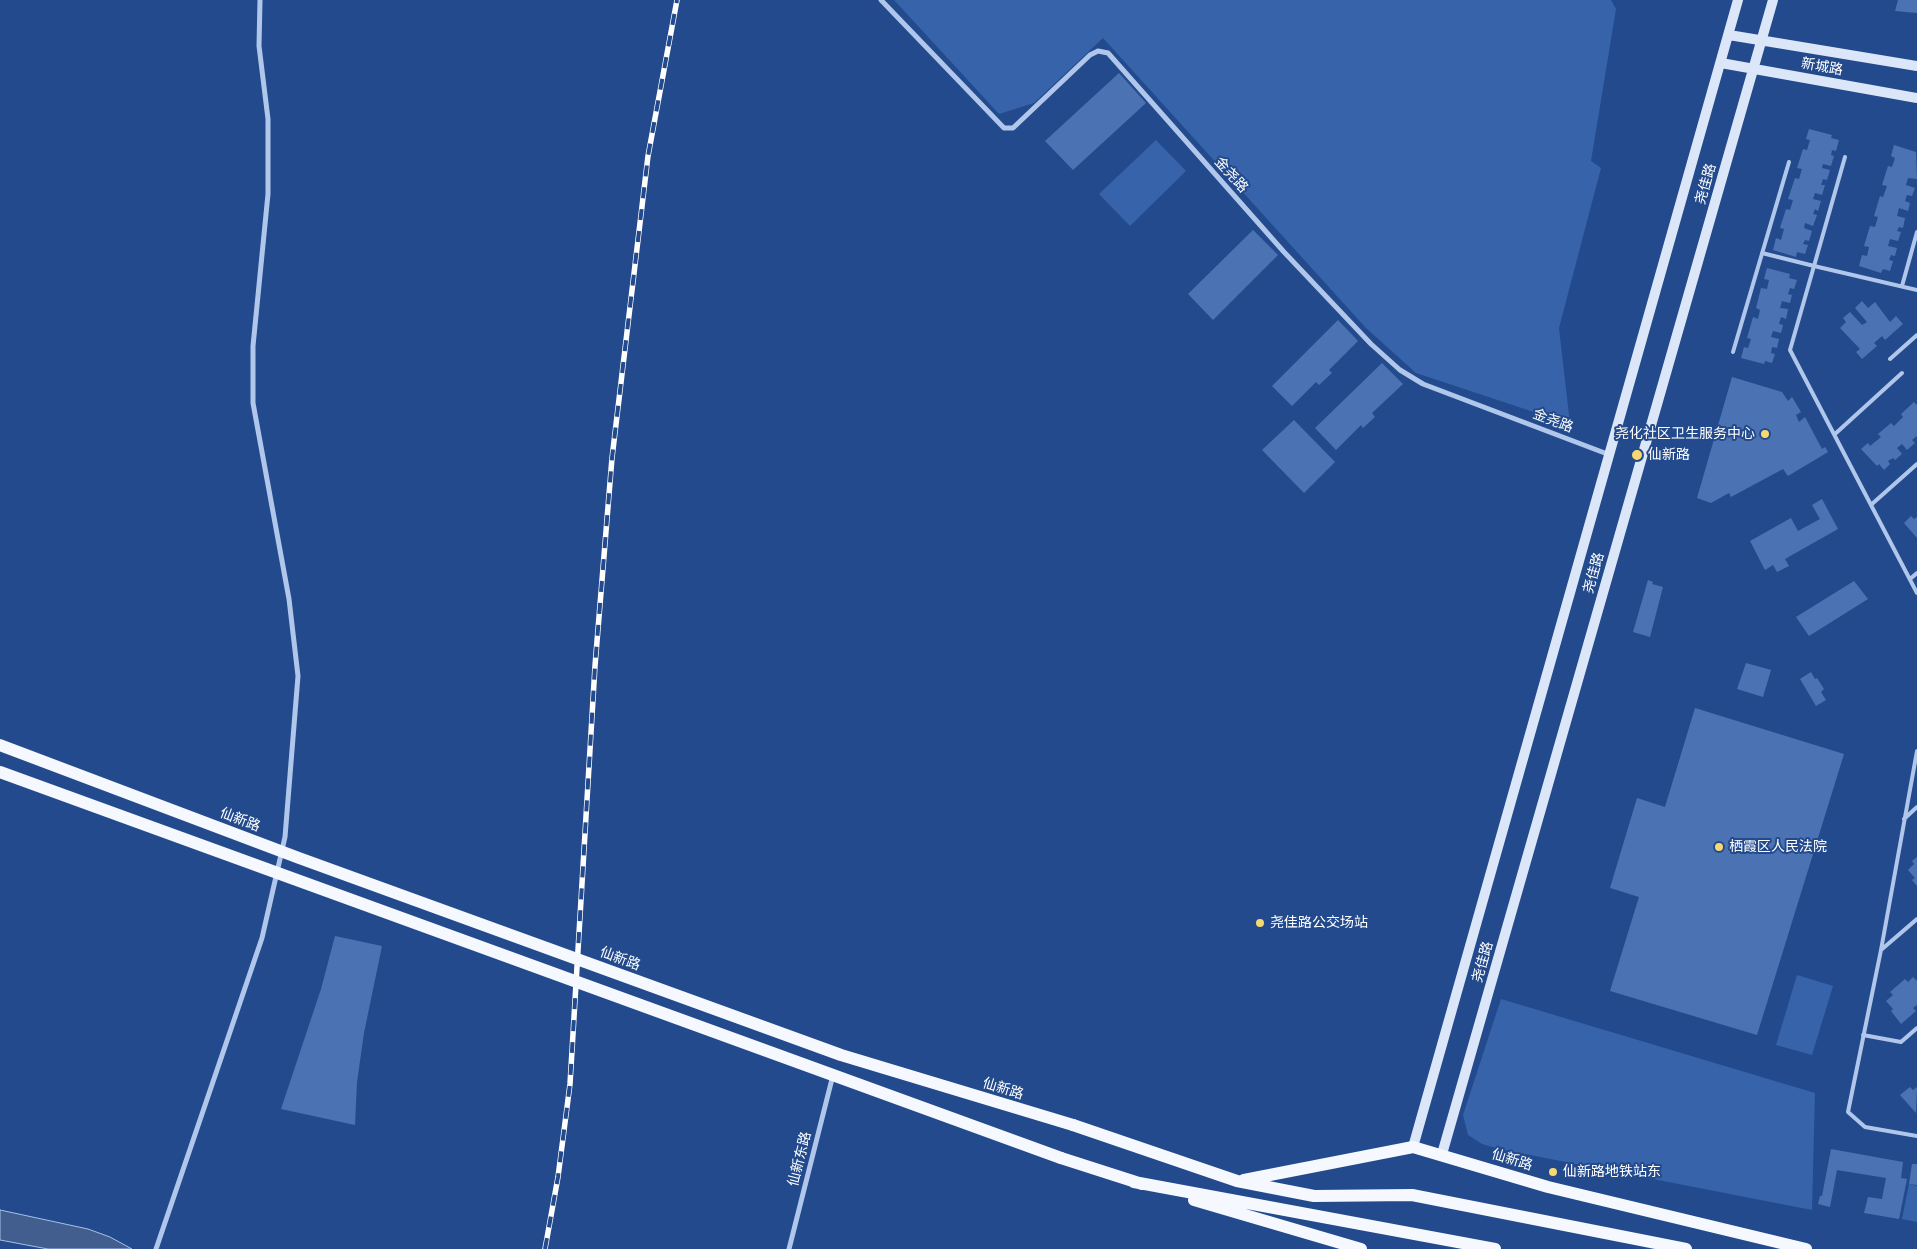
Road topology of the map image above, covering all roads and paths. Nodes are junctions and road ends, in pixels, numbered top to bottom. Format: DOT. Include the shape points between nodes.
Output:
graph roads {
  1 [pos="260,0"];
  2 [pos="881,0"];
  3 [pos="1738,0"];
  4 [pos="1773,0"];
  5 [pos="1729,34"];
  6 [pos="1762,41"];
  7 [pos="1721,63"];
  8 [pos="1917,66"];
  9 [pos="1754,69"];
  10 [pos="1917,98"];
  11 [pos="1845,157"];
  12 [pos="1789,162"];
  13 [pos="1917,232"];
  14 [pos="1762,253"];
  15 [pos="1814,266"];
  16 [pos="1902,286"];
  17 [pos="1917,290"];
  18 [pos="1917,335"];
  19 [pos="1733,352"];
  20 [pos="1890,359"];
  21 [pos="1902,374"];
  22 [pos="1835,434"];
  23 [pos="1610,455"];
  24 [pos="1917,464"];
  25 [pos="1872,504"];
  26 [pos="1917,573"];
  27 [pos="1910,579"];
  28 [pos="1917,593"];
  29 [pos="0,745"];
  30 [pos="1917,751"];
  31 [pos="0,772"];
  32 [pos="1917,807"];
  33 [pos="1904,820"];
  34 [pos="1917,919"];
  35 [pos="1881,950"];
  36 [pos="1917,1028"];
  37 [pos="1863,1035"];
  38 [pos="833,1075"];
  39 [pos="1917,1136"];
  40 [pos="1413,1147"];
  41 [pos="1442,1154"];
  42 [pos="1237,1181"];
  43 [pos="1134,1182"];
  44 [pos="156,1249"];
  45 [pos="789,1249"];
  46 [pos="1361,1249"];
  47 [pos="1495,1249"];
  48 [pos="1686,1249"];
  49 [pos="1806,1249"];
  1 -- 44 [label="street" via="259,46 268,119 268,194 253,346 253,403 287,589 298,676 285,837 262,938"];
  2 -- 23 [label="street, 金尧路" via="1004,128 1014,128 1090,55 1098,51 1108,53 1284,252 1400,370 1423,384"];
  3 -- 5 [label="main road, 尧佳路"];
  4 -- 6 [label="main road, 尧佳路"];
  5 -- 6 [label="main road, 新城路"];
  5 -- 7 [label="main road, 尧佳路"];
  6 -- 8 [label="main road, 新城路"];
  6 -- 9 [label="main road, 尧佳路"];
  7 -- 9 [label="main road, 新城路"];
  7 -- 23 [label="main road, 尧佳路"];
  9 -- 10 [label="main road, 新城路"];
  9 -- 41 [label="main road, 尧佳路"];
  11 -- 15 [label="lane"];
  12 -- 14 [label="lane"];
  13 -- 16 [label="lane"];
  14 -- 15 [label="lane"];
  14 -- 19 [label="lane"];
  15 -- 16 [label="lane"];
  15 -- 22 [label="lane" via="1790,350"];
  16 -- 17 [label="lane"];
  18 -- 20 [label="lane"];
  21 -- 22 [label="lane"];
  22 -- 25 [label="lane"];
  23 -- 40 [label="main road, 尧佳路"];
  24 -- 25 [label="lane"];
  25 -- 27 [label="lane"];
  26 -- 27 [label="lane"];
  27 -- 28 [label="lane"];
  29 -- 42 [label="main road, 仙新路, bridge" via="308,862 841,1055 1073,1126"];
  30 -- 33 [label="lane"];
  31 -- 38 [label="main road, bridge"];
  32 -- 33 [label="lane"];
  33 -- 35 [label="lane"];
  34 -- 35 [label="lane"];
  35 -- 37 [label="lane"];
  36 -- 37 [label="lane" via="1900,1042"];
  37 -- 39 [label="lane" via="1848,1112 1865,1127"];
  38 -- 43 [label="main road, bridge"];
  38 -- 45 [label="street, 仙新东路"];
  40 -- 41 [label="main road, 仙新路"];
  40 -- 42 [label="main road, 仙新路"];
  41 -- 49 [label="main road, 仙新路" via="1548,1187"];
  42 -- 48 [label="main road, 仙新路" via="1314,1196 1412,1195"];
  43 -- 46 [label="main road"];
  43 -- 47 [label="main road"];
}
